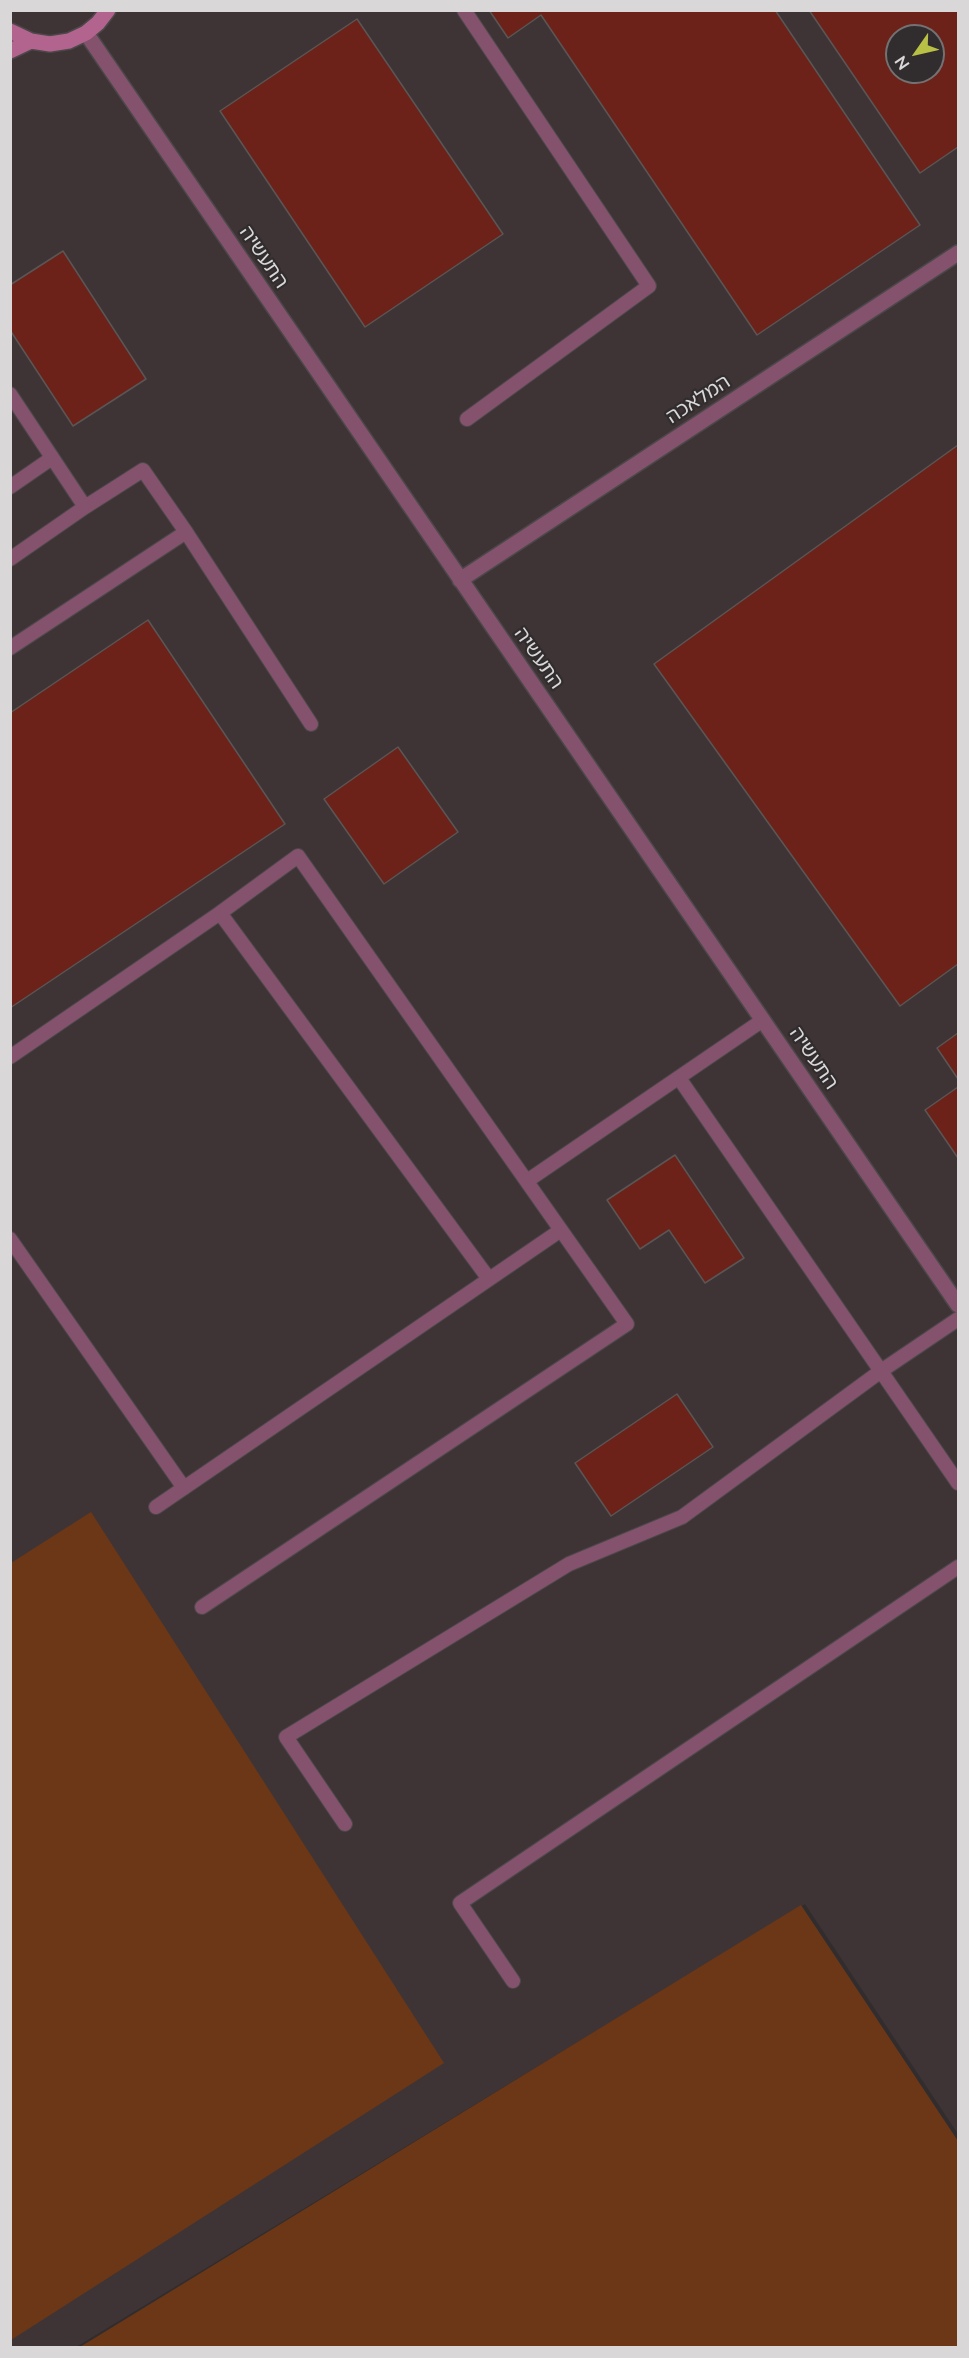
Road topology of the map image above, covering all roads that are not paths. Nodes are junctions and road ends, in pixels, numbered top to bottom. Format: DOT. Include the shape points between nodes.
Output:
graph roads {
  1 [pos="108,10"];
  2 [pos="464,10"];
  3 [pos="10,31"];
  4 [pos="86,33"];
  5 [pos="31,41"];
  6 [pos="10,51"];
  7 [pos="958,253"];
  8 [pos="12,401"];
  9 [pos="467,418"];
  10 [pos="52,458"];
  11 [pos="10,487"];
  12 [pos="85,507"];
  13 [pos="186,532"];
  14 [pos="10,559"];
  15 [pos="460,580"];
  16 [pos="10,648"];
  17 [pos="311,724"];
  18 [pos="220,913"];
  19 [pos="763,1020"];
  20 [pos="10,1057"];
  21 [pos="679,1078"];
  22 [pos="527,1180"];
  23 [pos="561,1230"];
  24 [pos="10,1239"];
  25 [pos="489,1279"];
  26 [pos="958,1305"];
  27 [pos="958,1319"];
  28 [pos="881,1371"];
  29 [pos="958,1483"];
  30 [pos="184,1488"];
  31 [pos="156,1507"];
  32 [pos="958,1567"];
  33 [pos="202,1607"];
  34 [pos="345,1824"];
  35 [pos="513,1981"];
  1 -- 4 [label="street"];
  2 -- 9 [label="lane" via="649,286"];
  3 -- 5 [label="street"];
  4 -- 5 [label="street" via="50,44"];
  4 -- 15 [label="street, התעשיה"];
  5 -- 6 [label="street"];
  7 -- 15 [label="street, המלאכה"];
  8 -- 10 [label="lane"];
  10 -- 11 [label="lane"];
  10 -- 12 [label="lane"];
  12 -- 13 [label="lane" via="143,470"];
  12 -- 14 [label="lane"];
  13 -- 16 [label="lane"];
  13 -- 17 [label="lane"];
  15 -- 19 [label="street, התעשיה"];
  18 -- 20 [label="lane"];
  18 -- 22 [label="lane" via="298,856"];
  18 -- 25 [label="lane"];
  19 -- 21 [label="lane"];
  19 -- 26 [label="street, התעשיה"];
  21 -- 22 [label="lane"];
  21 -- 28 [label="lane"];
  22 -- 23 [label="lane"];
  23 -- 25 [label="lane"];
  23 -- 33 [label="lane" via="627,1324"];
  24 -- 30 [label="lane"];
  25 -- 30 [label="lane"];
  27 -- 28 [label="lane"];
  28 -- 29 [label="lane"];
  28 -- 34 [label="lane" via="682,1517 569,1564 286,1737"];
  30 -- 31 [label="lane"];
  32 -- 35 [label="lane" via="460,1903"];
}
